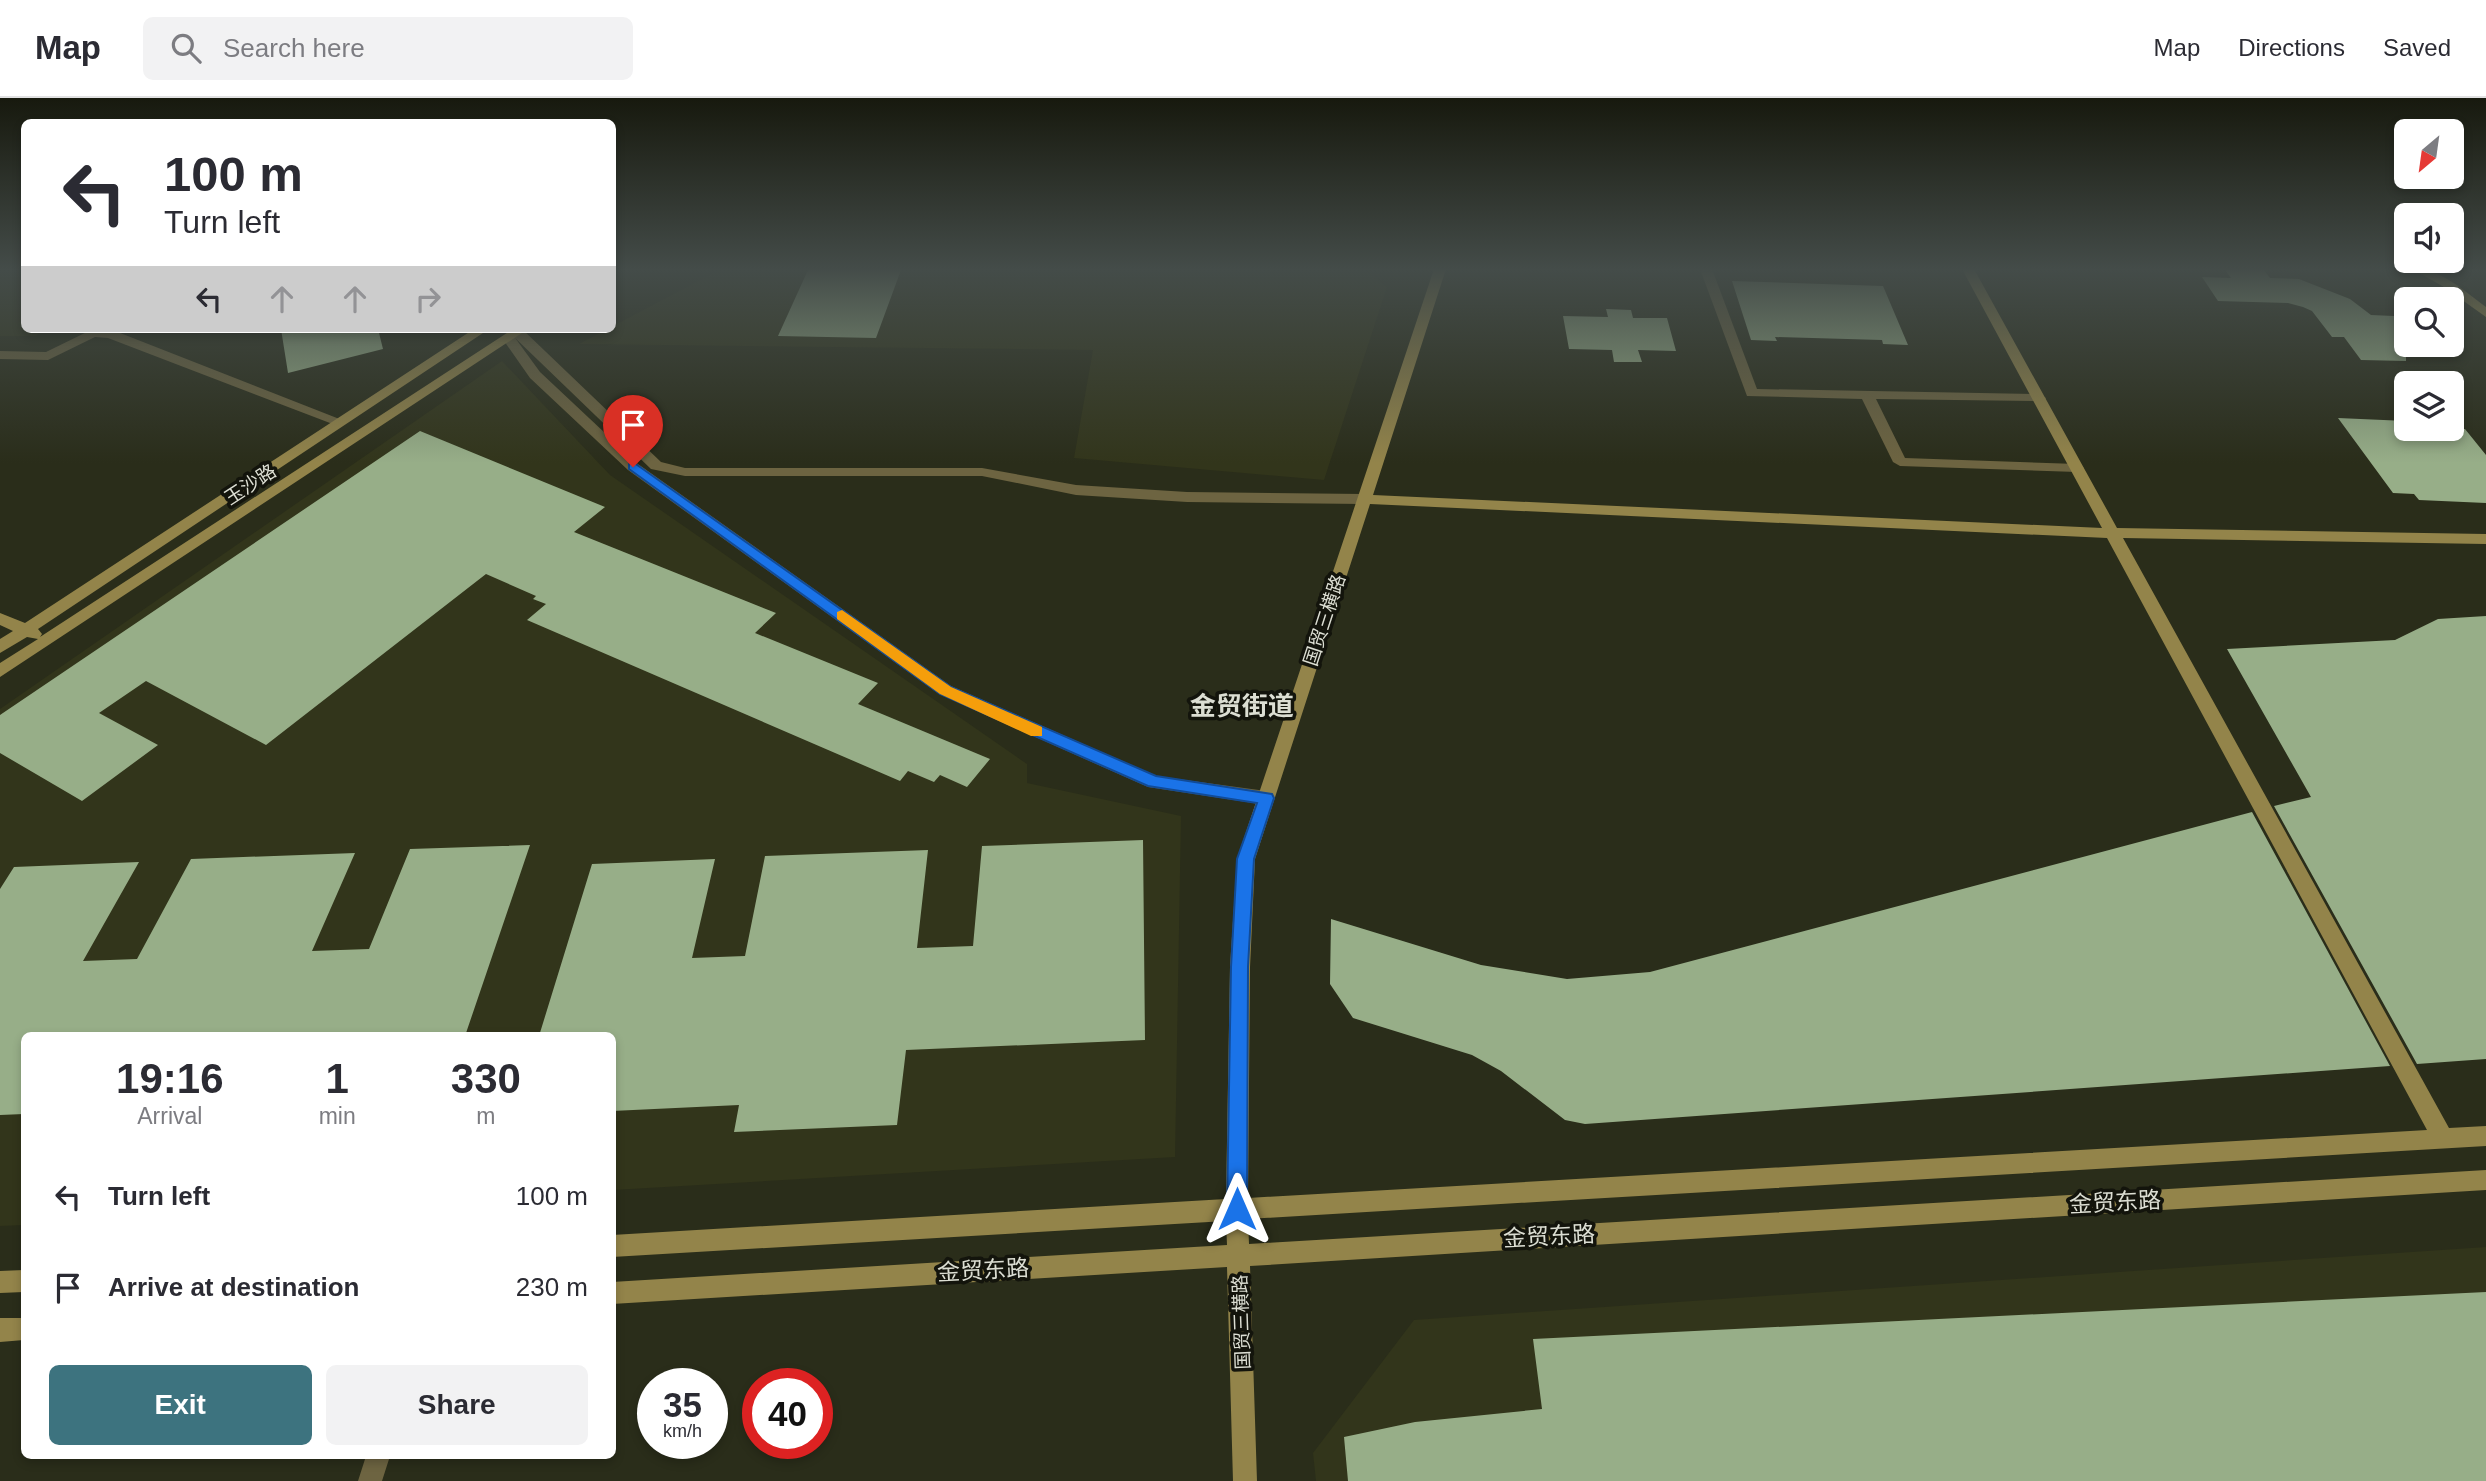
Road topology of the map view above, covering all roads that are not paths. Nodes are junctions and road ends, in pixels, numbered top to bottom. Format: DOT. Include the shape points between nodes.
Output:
graph roads {
  1 [pos="516,333"];
  2 [pos="92,334"];
  3 [pos="109,334"];
  4 [pos="476,334"];
  5 [pos="1419,334"];
  6 [pos="1730,334"];
  7 [pos="2003,334"];
  8 [pos="0,355"];
  9 [pos="1867,395"];
  10 [pos="2039,398"];
  11 [pos="335,420"];
  12 [pos="2077,468"];
  13 [pos="1364,499"];
  14 [pos="2113,533"];
  15 [pos="2486,540"];
  16 [pos="0,618"];
  17 [pos="25,630"];
  18 [pos="47,640"];
  19 [pos="0,647"];
  20 [pos="0,671"];
  21 [pos="1266,798"];
  22 [pos="2486,1136"];
  23 [pos="2443,1138"];
  24 [pos="2486,1180"];
  25 [pos="1237,1209"];
  26 [pos="616,1246"];
  27 [pos="1239,1255"];
  28 [pos="21,1281"];
  29 [pos="0,1282"];
  30 [pos="616,1293"];
  31 [pos="21,1329"];
  32 [pos="0,1330"];
  33 [pos="377,1459"];
  34 [pos="370,1481"];
  35 [pos="1245,1481"];
  1 -- 13 [label="street" via="656,466 685,472 982,472 1076,490 1187,497"];
  1 -- 18 [label="main road, 玉沙路"];
  1 -- 21 [label="street" via="536,375 633,467 945,691 1154,782"];
  2 -- 8 [label="street" via="48,356"];
  3 -- 11 [label="street"];
  4 -- 17 [label="main road, 玉沙路"];
  5 -- 13 [label="main road, 国贸三横路"];
  6 -- 9 [label="street" via="1752,393"];
  7 -- 10 [label="main road"];
  9 -- 10 [label="street"];
  9 -- 12 [label="street" via="1900,462"];
  10 -- 12 [label="main road"];
  12 -- 14 [label="main road"];
  13 -- 14 [label="main road"];
  13 -- 21 [label="main road, 国贸三横路"];
  14 -- 15 [label="main road"];
  14 -- 23 [label="main road"];
  16 -- 17 [label="main road"];
  17 -- 18 [label="main road"];
  17 -- 19 [label="main road, 玉沙路"];
  18 -- 20 [label="main road, 玉沙路"];
  21 -- 25 [label="main road, 国贸三横路" via="1246,859"];
  22 -- 23 [label="main road"];
  23 -- 25 [label="main road"];
  24 -- 27 [label="main road, 金贸东路"];
  25 -- 26 [label="main road"];
  25 -- 27 [label="main road, 国贸三横路"];
  27 -- 30 [label="main road, 金贸东路"];
  27 -- 35 [label="main road, 国贸三横路"];
  28 -- 29 [label="main road"];
  31 -- 32 [label="main road"];
  33 -- 34 [label="street"];
}
